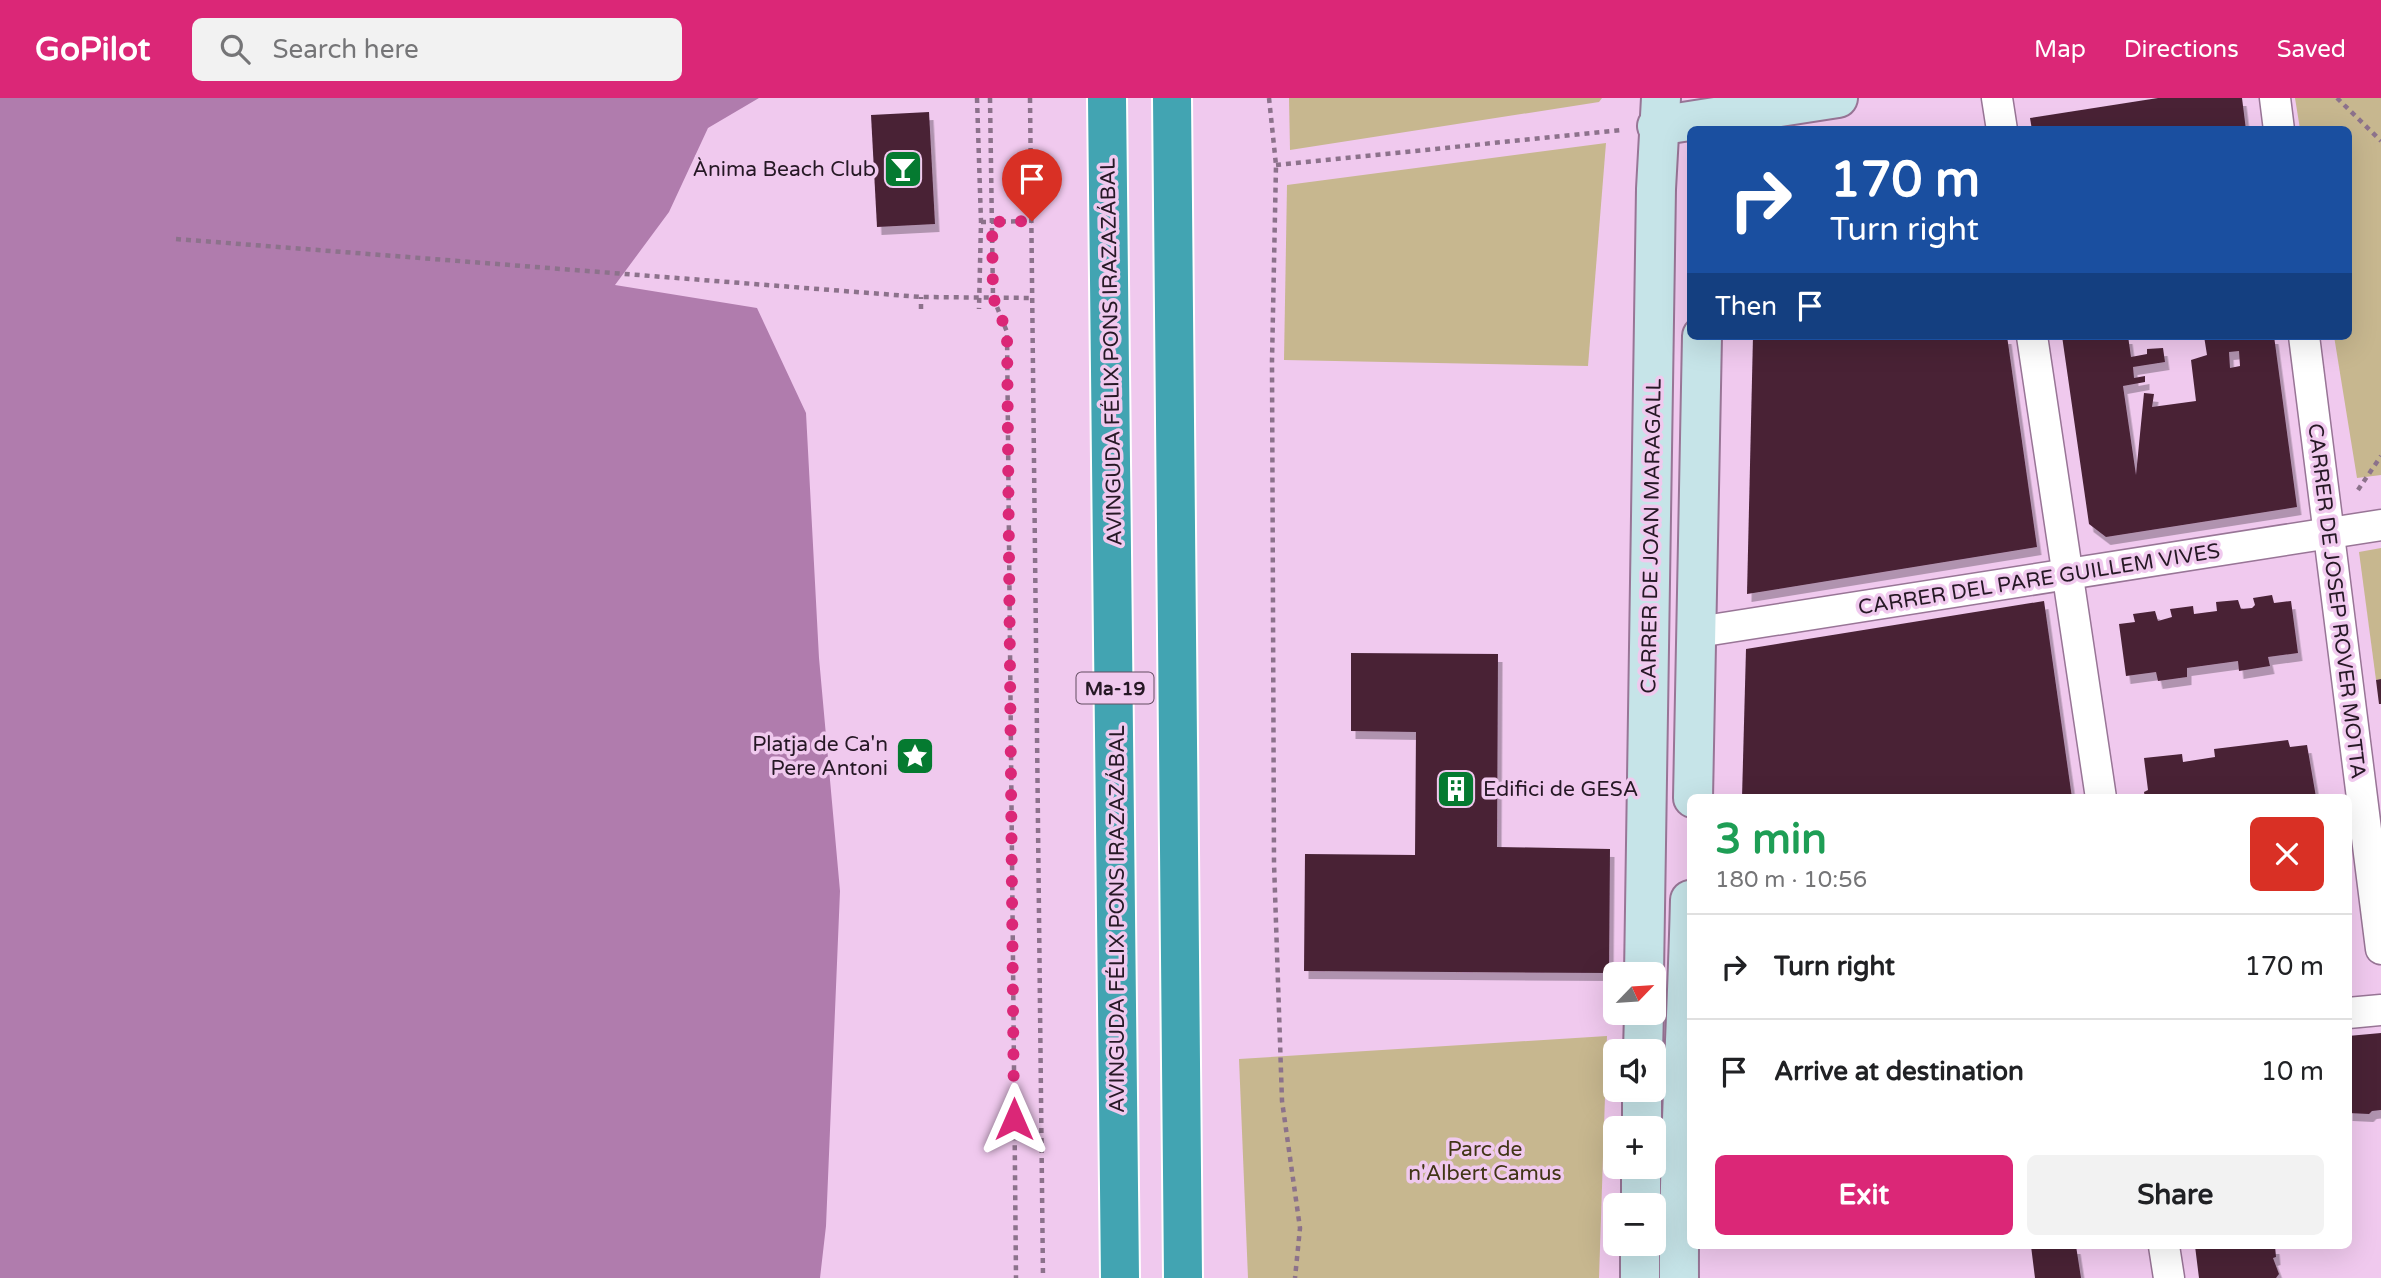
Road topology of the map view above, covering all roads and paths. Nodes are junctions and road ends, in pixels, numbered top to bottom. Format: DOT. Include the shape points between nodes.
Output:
graph roads {
  1 [pos="977,98"];
  2 [pos="990,98"];
  3 [pos="1030,98"];
  4 [pos="1107,98"];
  5 [pos="1172,98"];
  6 [pos="1269,98"];
  7 [pos="1838,98"];
  8 [pos="1997,98"];
  9 [pos="2275,98"];
  10 [pos="2337,98"];
  11 [pos="1659,112"];
  12 [pos="1708,115"];
  13 [pos="2001,126"];
  14 [pos="2278,126"];
  15 [pos="2381,141"];
  16 [pos="1276,165"];
  17 [pos="1032,221"];
  18 [pos="981,222"];
  19 [pos="992,222"];
  20 [pos="176,239"];
  21 [pos="921,297"];
  22 [pos="980,297"];
  23 [pos="993,297"];
  24 [pos="1033,298"];
  25 [pos="921,309"];
  26 [pos="979,309"];
  27 [pos="1702,340"];
  28 [pos="2033,340"];
  29 [pos="2304,340"];
  30 [pos="2381,525"];
  31 [pos="2328,533"];
  32 [pos="2067,575"];
  33 [pos="1698,632"];
  34 [pos="1693,794"];
  35 [pos="2100,794"];
  36 [pos="2381,949"];
  37 [pos="1644,962"];
  38 [pos="2381,1010"];
  39 [pos="2352,1013"];
  40 [pos="1687,1077"];
  41 [pos="2164,1249"];
  42 [pos="1640,1256"];
  43 [pos="1016,1278"];
  44 [pos="1043,1278"];
  45 [pos="1120,1278"];
  46 [pos="1183,1278"];
  47 [pos="1295,1278"];
  48 [pos="1640,1278"];
  49 [pos="1679,1278"];
  50 [pos="2169,1278"];
  1 -- 18 [label="path"];
  2 -- 19 [label="path"];
  3 -- 17 [label="path"];
  4 -- 45 [label="highway, AVINGUDA FÉLIX PONS IRAZAZÁBAL / Ma-19"];
  5 -- 46 [label="highway, Ma-19"];
  6 -- 16 [label="path"];
  7 -- 12 [label="street"];
  8 -- 13 [label="street"];
  9 -- 14 [label="street"];
  10 -- 15 [label="path"];
  11 -- 12 [label="street"];
  11 -- 16 [label="path"];
  11 -- 37 [label="street, CARRER DE JOAN MARAGALL"];
  16 -- 47 [label="path" via="1273,863 1282,1101 1300,1228"];
  17 -- 19 [label="path"];
  17 -- 24 [label="path"];
  18 -- 19 [label="path"];
  18 -- 22 [label="path"];
  19 -- 23 [label="path"];
  20 -- 21 [label="path"];
  21 -- 22 [label="path"];
  21 -- 25 [label="path"];
  22 -- 23 [label="path"];
  22 -- 26 [label="path"];
  23 -- 24 [label="path"];
  23 -- 43 [label="path" via="1007,332"];
  24 -- 44 [label="path"];
  27 -- 33 [label="street"];
  28 -- 32 [label="street"];
  29 -- 31 [label="street, CARRER DE JOSEP ROVER MOTTA"];
  30 -- 31 [label="street, CARRER DEL PARE GUILLEM VIVES"];
  31 -- 32 [label="street, CARRER DEL PARE GUILLEM VIVES"];
  31 -- 36 [label="street, CARRER DE JOSEP ROVER MOTTA"];
  32 -- 33 [label="street, CARRER DEL PARE GUILLEM VIVES"];
  32 -- 35 [label="street"];
  33 -- 34 [label="street"];
  38 -- 39 [label="street"];
  40 -- 49 [label="street" via="1678,1186"];
  41 -- 50 [label="street"];
  42 -- 48 [label="street"];
}
